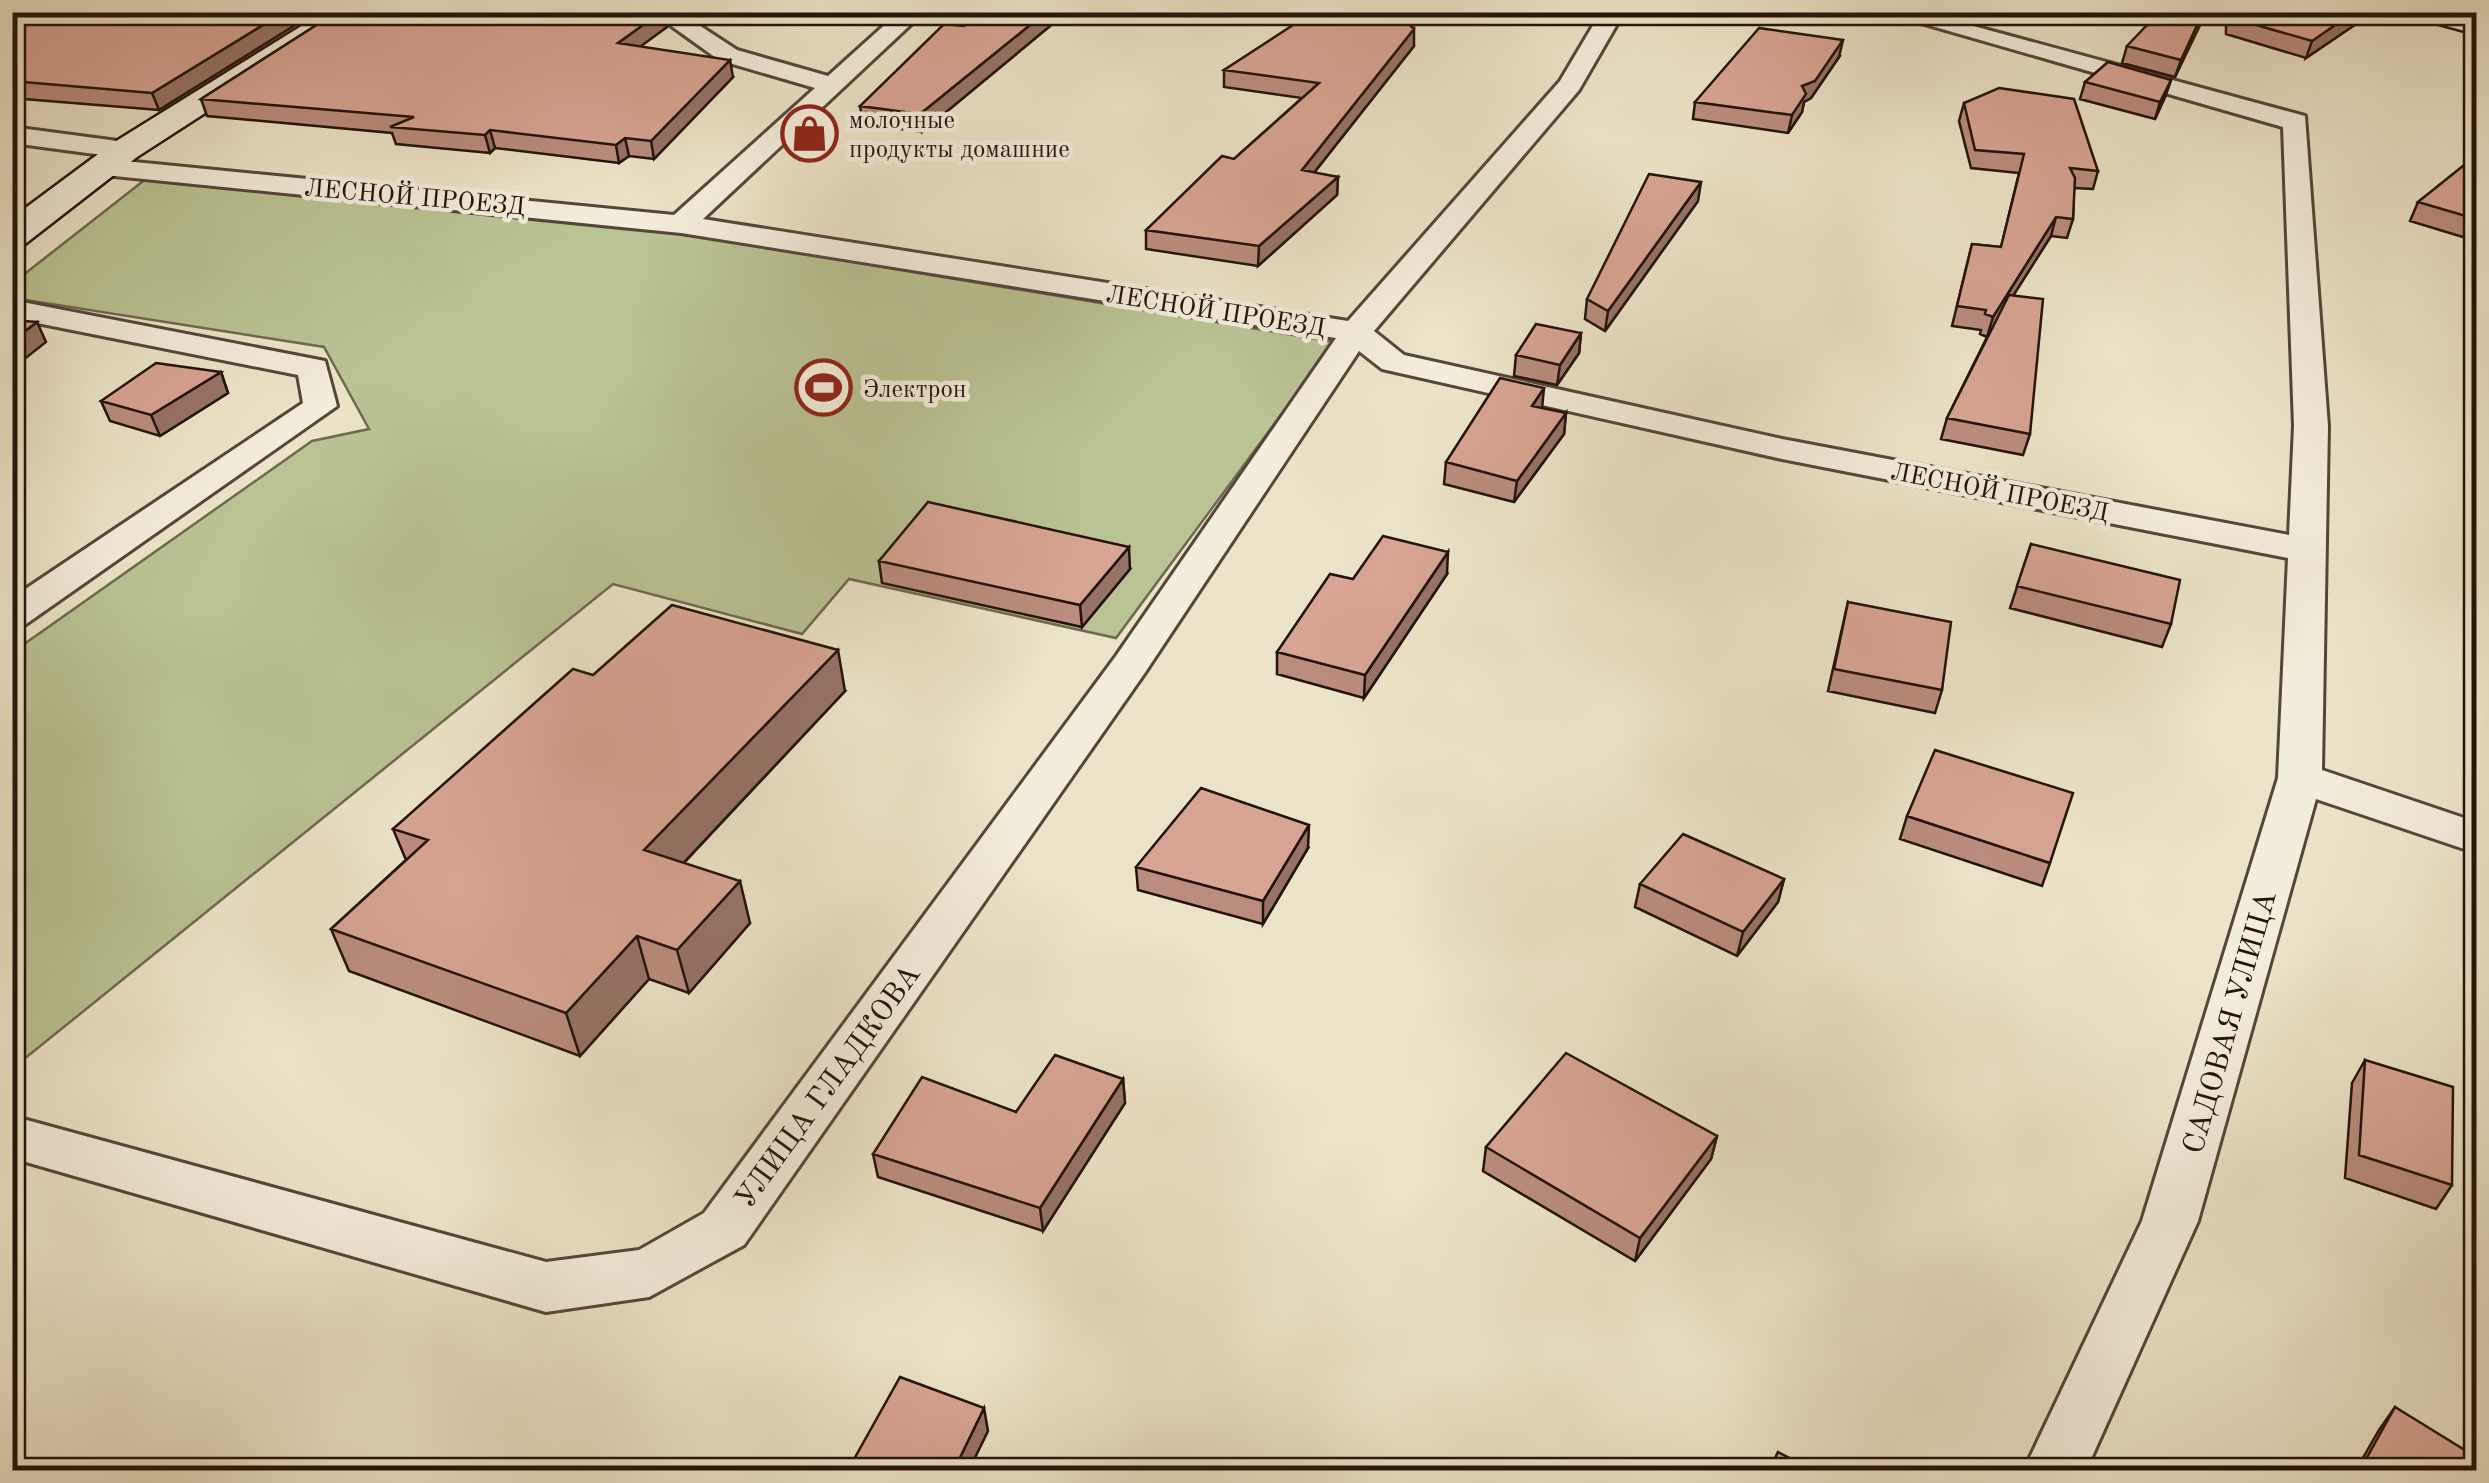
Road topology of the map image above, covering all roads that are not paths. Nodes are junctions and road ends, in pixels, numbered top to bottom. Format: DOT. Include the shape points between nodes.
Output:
graph roads {
  1 [pos="346,12"];
  2 [pos="663,12"];
  3 [pos="913,12"];
  4 [pos="1613,12"];
  5 [pos="1894,12"];
  6 [pos="2428,12"];
  7 [pos="2476,24"];
  8 [pos="835,86"];
  9 [pos="12,135"];
  10 [pos="114,158"];
  11 [pos="681,224"];
  12 [pos="12,236"];
  13 [pos="12,309"];
  14 [pos="1356,332"];
  15 [pos="2307,550"];
  16 [pos="12,616"];
  17 [pos="2300,778"];
  18 [pos="2476,838"];
  19 [pos="12,1137"];
  20 [pos="2055,1470"];
  1 -- 10 [label="street"];
  2 -- 8 [label="street" via="728,55"];
  3 -- 8 [label="street"];
  4 -- 14 [label="street, УЛИЦА ГЛАДКОВА" via="1570,85"];
  5 -- 15 [label="street, САДОВАЯ УЛИЦА" via="2296,122 2311,426"];
  6 -- 7 [label="street"];
  8 -- 11 [label="street"];
  9 -- 10 [label="street, ЛЕСНОЙ ПРОЕЗД"];
  10 -- 11 [label="street, ЛЕСНОЙ ПРОЕЗД"];
  10 -- 12 [label="street"];
  11 -- 14 [label="street, ЛЕСНОЙ ПРОЕЗД"];
  13 -- 16 [label="street" via="313,368 320,406"];
  14 -- 15 [label="street, ЛЕСНОЙ ПРОЕЗД" via="1393,362 1782,449"];
  14 -- 19 [label="street, УЛИЦА ГЛАДКОВА" via="1130,665 724,1229 649,1273 546,1288"];
  15 -- 17 [label="street, САДОВАЯ УЛИЦА"];
  17 -- 18 [label="street"];
  17 -- 20 [label="street, САДОВАЯ УЛИЦА" via="2170,1221"];
}
